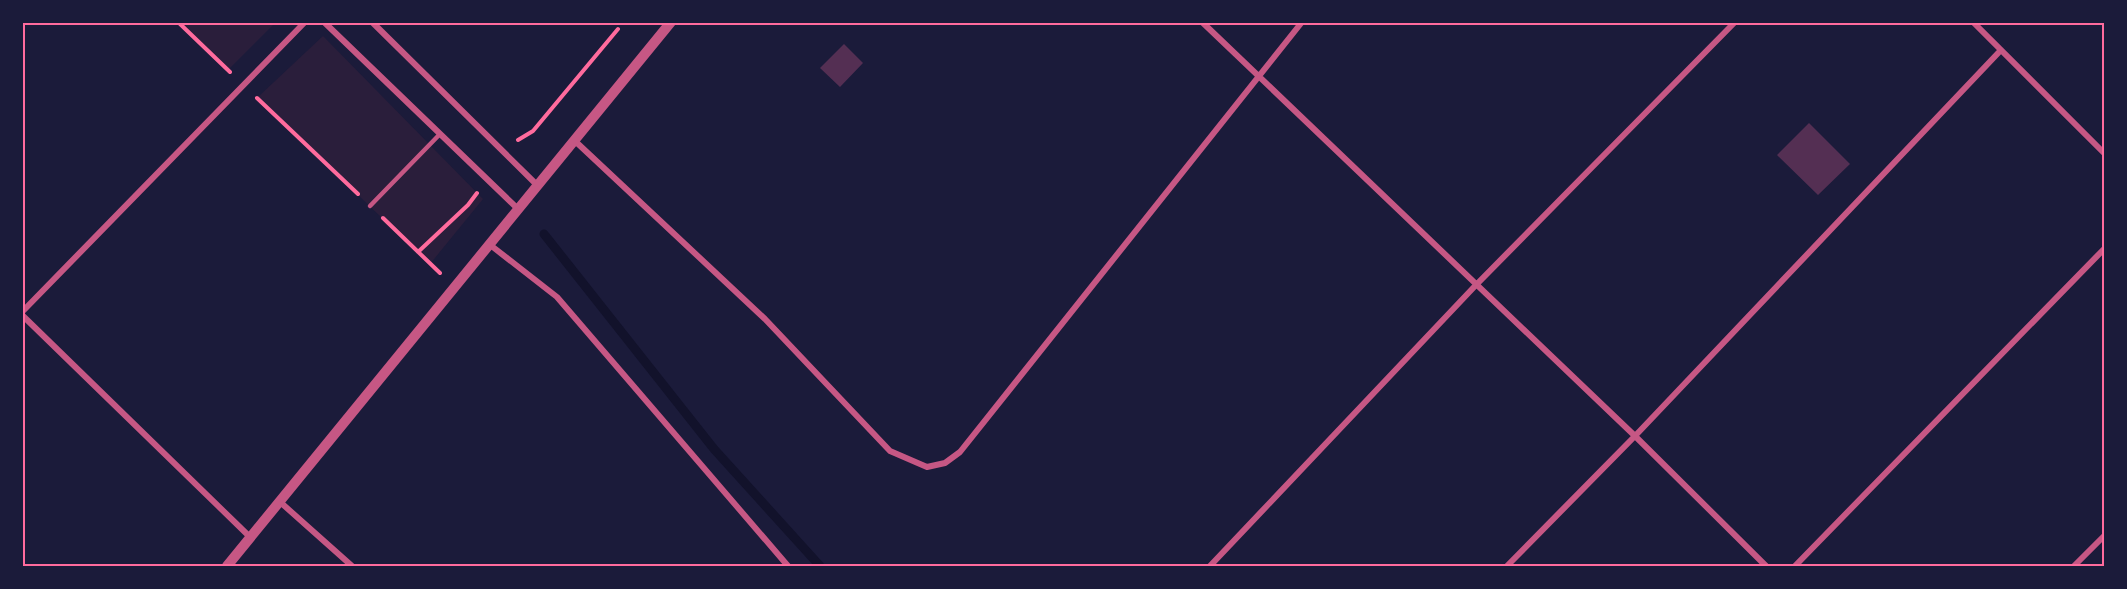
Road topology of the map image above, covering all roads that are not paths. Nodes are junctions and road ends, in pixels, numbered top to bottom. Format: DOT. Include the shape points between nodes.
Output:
graph roads {
  1 [pos="305,22"];
  2 [pos="324,22"];
  3 [pos="372,22"];
  4 [pos="670,22"];
  5 [pos="1202,22"];
  6 [pos="1302,22"];
  7 [pos="1735,22"];
  8 [pos="1972,22"];
  9 [pos="2001,50"];
  10 [pos="1256,77"];
  11 [pos="439,135"];
  12 [pos="575,141"];
  13 [pos="2104,153"];
  14 [pos="537,185"];
  15 [pos="370,206"];
  16 [pos="518,209"];
  17 [pos="489,243"];
  18 [pos="2104,249"];
  19 [pos="1475,286"];
  20 [pos="22,314"];
  21 [pos="1635,436"];
  22 [pos="279,500"];
  23 [pos="2104,536"];
  24 [pos="250,537"];
  25 [pos="788,566"];
  26 [pos="227,567"];
  27 [pos="351,567"];
  28 [pos="1210,567"];
  29 [pos="1507,567"];
  30 [pos="1766,567"];
  31 [pos="1795,567"];
  32 [pos="2074,567"];
  1 -- 20 [label="street"];
  2 -- 11 [label="street"];
  3 -- 14 [label="street"];
  4 -- 12 [label="street"];
  5 -- 10 [label="street"];
  6 -- 10 [label="street"];
  7 -- 19 [label="street"];
  8 -- 9 [label="street"];
  9 -- 13 [label="street"];
  9 -- 21 [label="street"];
  10 -- 12 [label="street" via="960,452 945,463 927,467 890,451 765,319"];
  10 -- 19 [label="street"];
  11 -- 15 [label="lane"];
  11 -- 16 [label="street"];
  12 -- 14 [label="street"];
  14 -- 16 [label="street"];
  16 -- 17 [label="street"];
  17 -- 22 [label="street"];
  17 -- 25 [label="street" via="557,297"];
  18 -- 31 [label="street"];
  19 -- 21 [label="street"];
  19 -- 28 [label="street"];
  20 -- 24 [label="street"];
  21 -- 29 [label="street"];
  21 -- 30 [label="street"];
  22 -- 24 [label="street"];
  22 -- 27 [label="street"];
  23 -- 32 [label="street"];
  24 -- 26 [label="street"];
}
